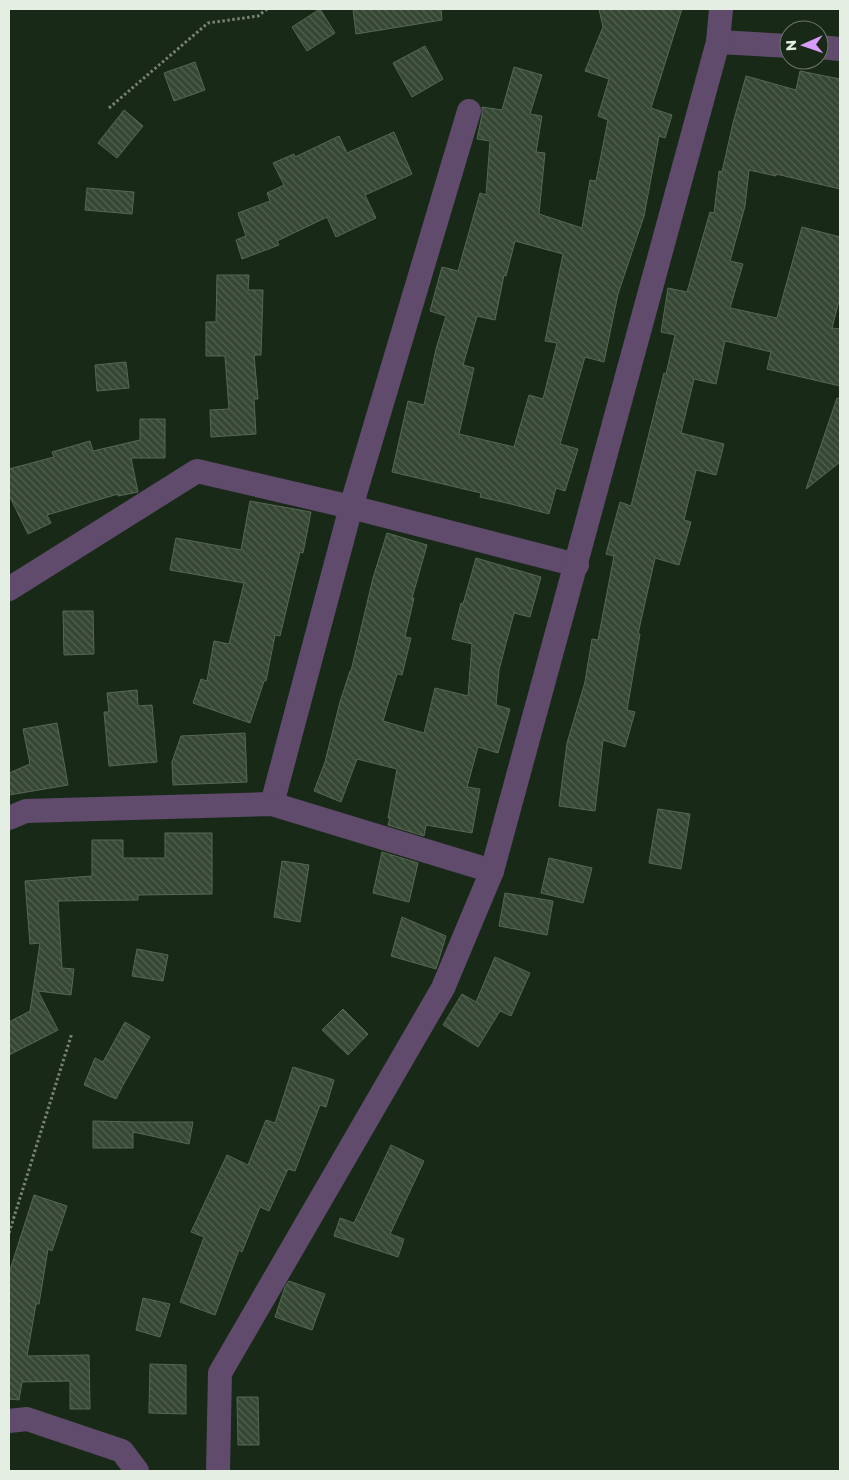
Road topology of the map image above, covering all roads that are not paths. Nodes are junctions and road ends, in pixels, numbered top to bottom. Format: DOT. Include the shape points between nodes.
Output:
graph roads {
  1 [pos="721,9"];
  2 [pos="718,42"];
  3 [pos="779,45"];
  4 [pos="469,111"];
  5 [pos="351,507"];
  6 [pos="577,565"];
  7 [pos="9,588"];
  8 [pos="272,804"];
  9 [pos="9,818"];
  10 [pos="492,871"];
  11 [pos="9,1421"];
  12 [pos="137,1471"];
  13 [pos="218,1471"];
  1 -- 2 [label="street"];
  2 -- 3 [label="street"];
  2 -- 6 [label="street"];
  4 -- 5 [label="street"];
  5 -- 6 [label="street"];
  5 -- 7 [label="street" via="197,471"];
  5 -- 8 [label="street"];
  6 -- 10 [label="street"];
  8 -- 9 [label="street" via="26,811"];
  8 -- 10 [label="street"];
  10 -- 13 [label="street" via="443,988 220,1373"];
  11 -- 12 [label="street" via="27,1419 122,1451"];
}
